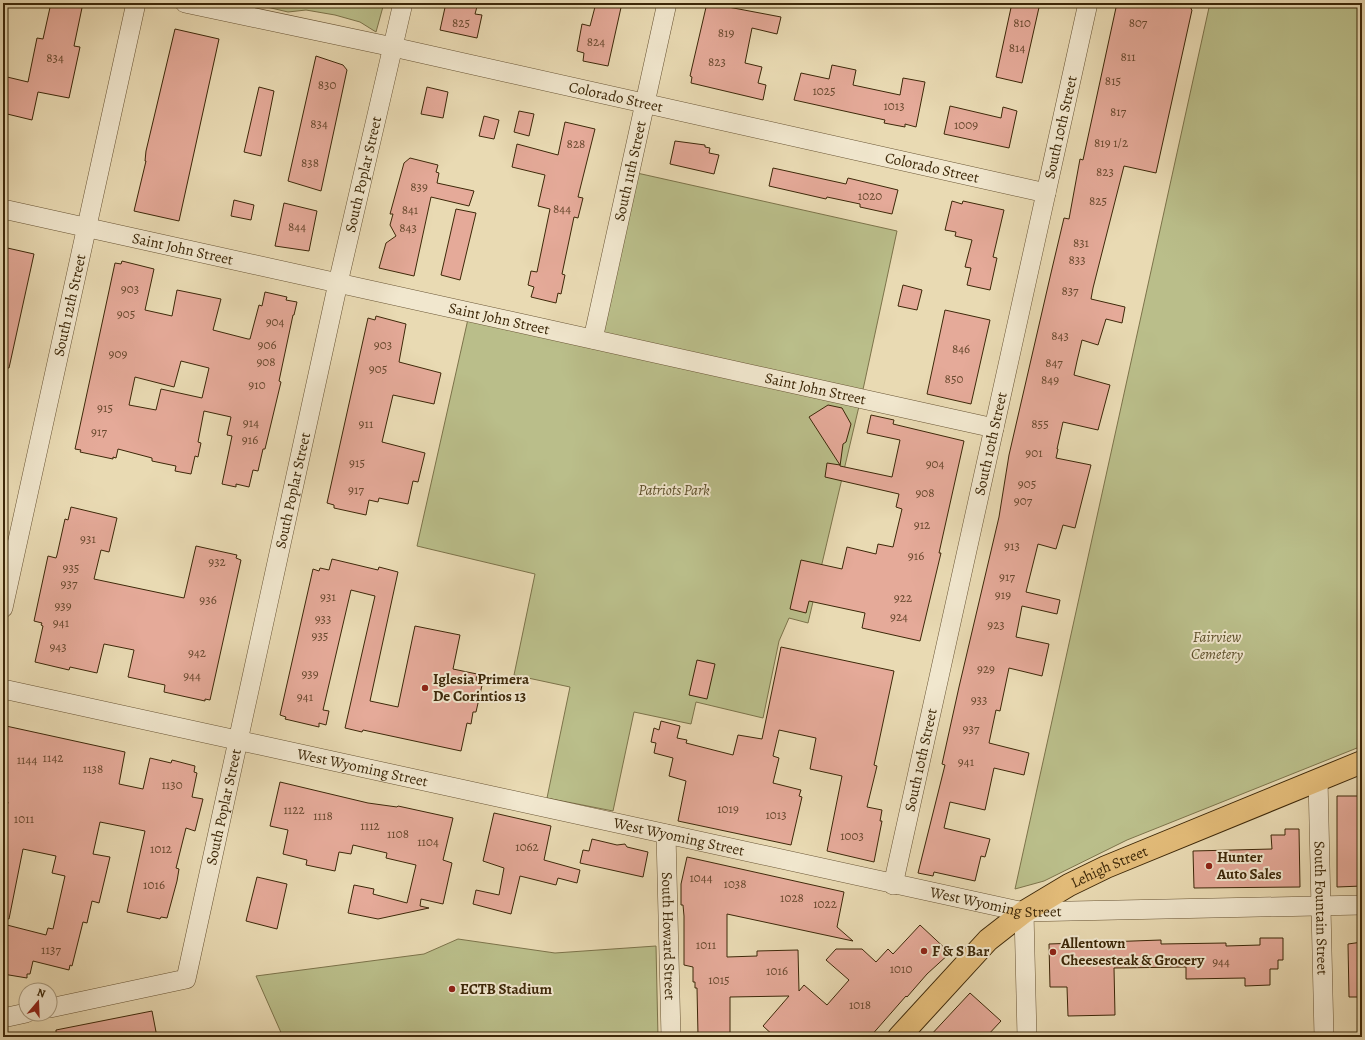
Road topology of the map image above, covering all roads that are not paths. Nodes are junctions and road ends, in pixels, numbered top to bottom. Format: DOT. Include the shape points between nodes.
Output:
graph roads {
  1 [pos="136,3"];
  2 [pos="186,3"];
  3 [pos="403,3"];
  4 [pos="668,3"];
  5 [pos="1088,3"];
  6 [pos="393,47"];
  7 [pos="646,104"];
  8 [pos="1046,193"];
  9 [pos="3,209"];
  10 [pos="87,228"];
  11 [pos="338,283"];
  12 [pos="593,339"];
  13 [pos="994,428"];
  14 [pos="3,608"];
  15 [pos="3,689"];
  16 [pos="239,740"];
  17 [pos="1362,762"];
  18 [pos="1318,779"];
  19 [pos="666,834"];
  20 [pos="893,885"];
  21 [pos="1362,905"];
  22 [pos="1321,906"];
  23 [pos="1024,912"];
  24 [pos="58,1006"];
  25 [pos="18,1015"];
  26 [pos="3,1018"];
  27 [pos="671,1037"];
  28 [pos="899,1037"];
  29 [pos="1027,1037"];
  30 [pos="1324,1037"];
  1 -- 10 [label="street, South 12th Street"];
  2 -- 6 [label="street, Colorado Street"];
  3 -- 6 [label="street, South Poplar Street"];
  4 -- 7 [label="street, South 11th Street"];
  5 -- 8 [label="street, South 10th Street"];
  6 -- 7 [label="street, Colorado Street"];
  6 -- 11 [label="street, South Poplar Street"];
  7 -- 8 [label="street, Colorado Street"];
  7 -- 12 [label="street, South 11th Street"];
  8 -- 13 [label="street, South 10th Street"];
  9 -- 10 [label="street, Saint John Street"];
  10 -- 11 [label="street, Saint John Street"];
  10 -- 14 [label="street, South 12th Street"];
  11 -- 12 [label="street, Saint John Street"];
  11 -- 16 [label="street, South Poplar Street"];
  12 -- 13 [label="street, Saint John Street"];
  13 -- 20 [label="street, South 10th Street"];
  15 -- 16 [label="street, West Wyoming Street"];
  16 -- 19 [label="street, West Wyoming Street"];
  16 -- 24 [label="street, South Poplar Street" via="186,979"];
  17 -- 18 [label="main road, Lehigh Street"];
  18 -- 22 [label="street, South Fountain Street"];
  18 -- 23 [label="main road, Lehigh Street" via="1106,867"];
  19 -- 20 [label="street, West Wyoming Street"];
  19 -- 27 [label="street, South Howard Street"];
  20 -- 23 [label="street, West Wyoming Street"];
  21 -- 22 [label="street, West Wyoming Street"];
  22 -- 23 [label="street, West Wyoming Street"];
  22 -- 30 [label="street, South Fountain Street"];
  23 -- 28 [label="main road, Lehigh Street" via="988,940"];
  23 -- 29 [label="street"];
  25 -- 26 [label="street"];
}
